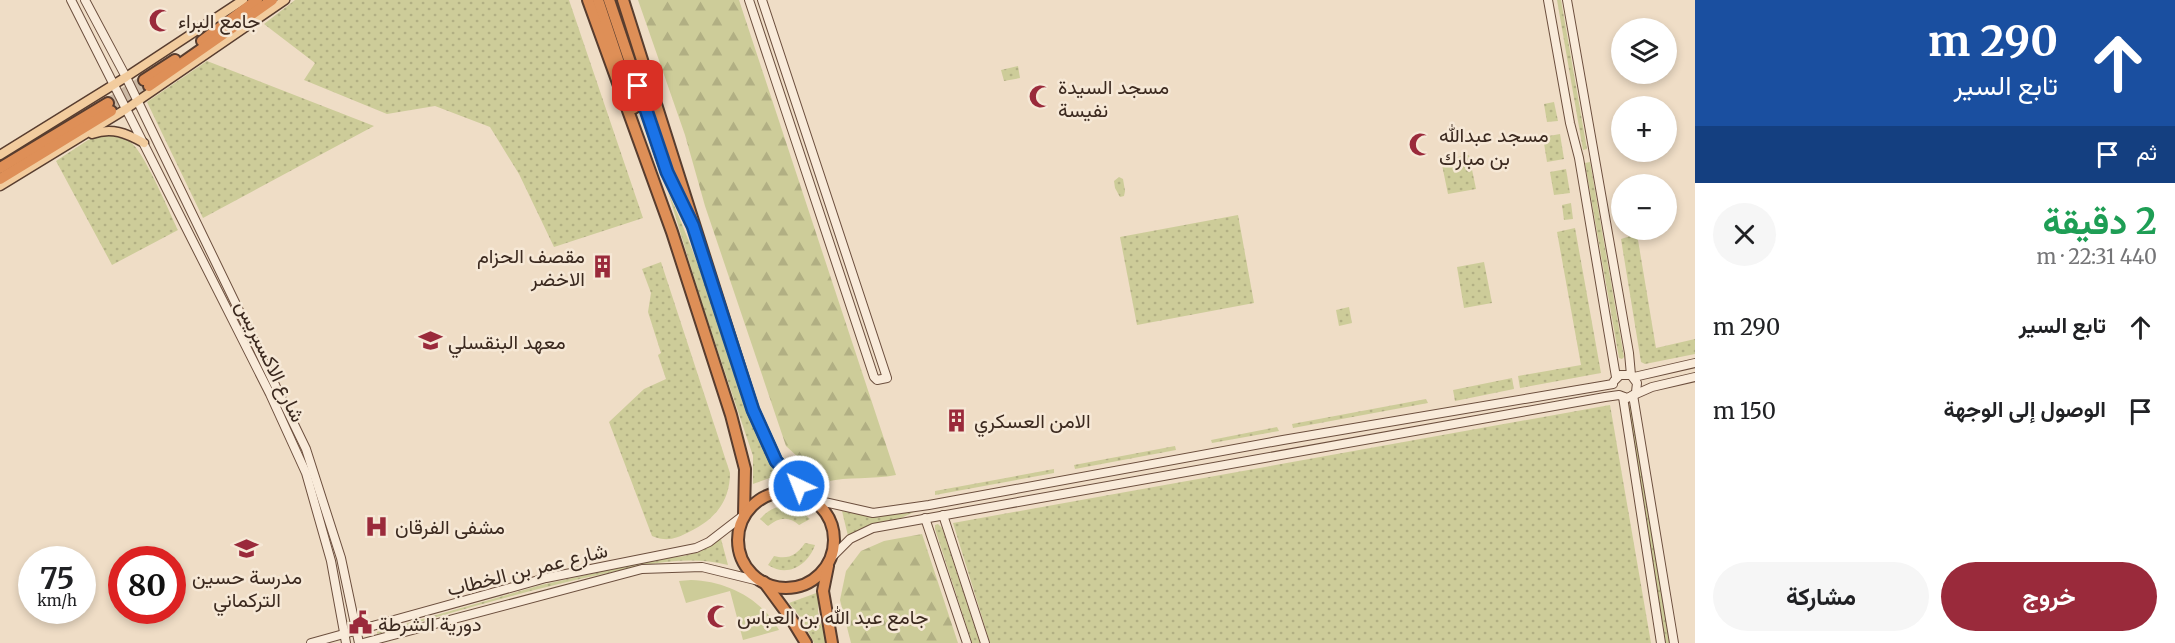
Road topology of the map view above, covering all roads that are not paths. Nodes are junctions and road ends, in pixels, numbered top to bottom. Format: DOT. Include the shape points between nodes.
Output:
graph roads {
  1 [pos="70,0"];
  2 [pos="85,0"];
  3 [pos="243,0"];
  4 [pos="258,0"];
  5 [pos="272,0"];
  6 [pos="285,0"];
  7 [pos="588,0"];
  8 [pos="598,0"];
  9 [pos="609,0"];
  10 [pos="623,0"];
  11 [pos="749,0"];
  12 [pos="762,0"];
  13 [pos="1548,0"];
  14 [pos="1567,0"];
  15 [pos="126,77"];
  16 [pos="114,84"];
  17 [pos="137,101"];
  18 [pos="126,109"];
  19 [pos="77,139"];
  20 [pos="144,143"];
  21 [pos="0,155"];
  22 [pos="1594,155"];
  23 [pos="1579,158"];
  24 [pos="0,168"];
  25 [pos="0,179"];
  26 [pos="0,186"];
  27 [pos="693,226"];
  28 [pos="672,232"];
  29 [pos="1695,363"];
  30 [pos="1632,376"];
  31 [pos="1695,377"];
  32 [pos="1615,381"];
  33 [pos="1634,394"];
  34 [pos="1621,396"];
  35 [pos="811,499"];
  36 [pos="744,515"];
  37 [pos="943,515"];
  38 [pos="925,518"];
  39 [pos="829,560"];
  40 [pos="763,582"];
  41 [pos="357,631"];
  42 [pos="346,634"];
  43 [pos="311,643"];
  44 [pos="346,643"];
  45 [pos="361,643"];
  46 [pos="806,643"];
  47 [pos="832,643"];
  48 [pos="967,643"];
  49 [pos="985,643"];
  50 [pos="1660,643"];
  51 [pos="1674,643"];
  1 -- 16 [label="street, شارع الاكسبريس"];
  2 -- 15 [label="street"];
  3 -- 15 [label="main road"];
  4 -- 5 [label="highway" via="146,83"];
  6 -- 17 [label="main road"];
  7 -- 28 [label="highway"];
  8 -- 28 [label="highway"];
  9 -- 27 [label="highway" via="667,172"];
  10 -- 27 [label="highway"];
  11 -- 12 [label="street" via="874,377 881,380 886,378"];
  13 -- 23 [label="street"];
  14 -- 22 [label="street"];
  15 -- 16 [label="main road"];
  15 -- 17 [label="street"];
  16 -- 18 [label="street, شارع الاكسبريس"];
  16 -- 21 [label="main road"];
  17 -- 18 [label="main road"];
  17 -- 41 [label="street" via="306,449 341,558"];
  18 -- 19 [label="main road"];
  18 -- 20 [label="street, شارع الاكسبريس"];
  19 -- 20 [label="main road" via="112,130"];
  19 -- 26 [label="main road"];
  20 -- 42 [label="street, شارع الاكسبريس" via="306,473 331,561"];
  22 -- 23 [label="street"];
  22 -- 30 [label="street"];
  23 -- 32 [label="street"];
  24 -- 25 [label="highway" via="109,107"];
  27 -- 35 [label="highway" via="753,410 776,461"];
  28 -- 36 [label="highway" via="745,469"];
  29 -- 30 [label="street"];
  30 -- 32 [label="street" via="1623,374"];
  30 -- 33 [label="street" via="1638,386"];
  31 -- 33 [label="street"];
  32 -- 34 [label="street" via="1614,390"];
  32 -- 35 [label="street" via="929,505 873,513"];
  33 -- 34 [label="street"];
  33 -- 51 [label="street"];
  34 -- 37 [label="street"];
  34 -- 50 [label="street"];
  35 -- 36 [label="highway" via="793,492 774,493 757,501"];
  35 -- 39 [label="highway" via="824,510 831,526 834,543"];
  36 -- 40 [label="highway" via="738,534 740,553 748,570"];
  36 -- 41 [label="street, شارع عمر بن الخطاب" via="709,542 690,549 546,578"];
  37 -- 38 [label="street"];
  37 -- 49 [label="street"];
  38 -- 39 [label="street" via="873,528 850,538"];
  38 -- 48 [label="street"];
  39 -- 40 [label="highway" via="819,574 797,586"];
  39 -- 47 [label="highway" via="823,591"];
  40 -- 45 [label="street, شارع عمر بن الخطاب" via="702,567 642,570"];
  40 -- 46 [label="highway"];
  41 -- 42 [label="street, شارع عمر بن الخطاب"];
  41 -- 45 [label="street"];
  42 -- 43 [label="street, شارع عمر بن الخطاب"];
  42 -- 44 [label="street, شارع الاكسبريس"];
}
